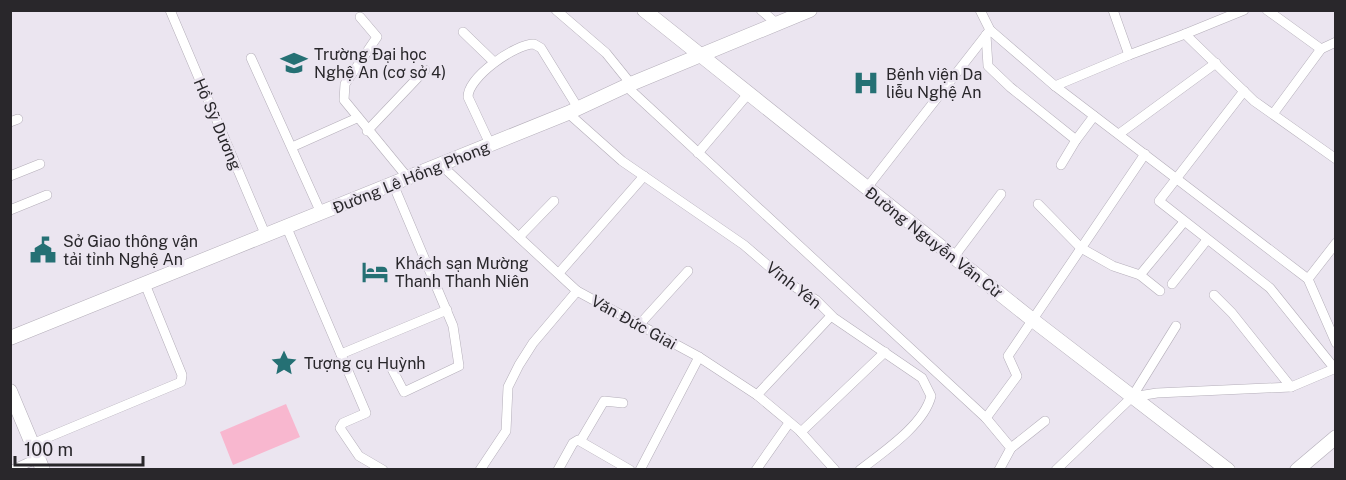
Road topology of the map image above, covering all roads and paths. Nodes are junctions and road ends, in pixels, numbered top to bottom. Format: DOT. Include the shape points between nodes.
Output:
graph roads {
  1 [pos="170,10"];
  2 [pos="556,10"];
  3 [pos="644,10"];
  4 [pos="761,10"];
  5 [pos="810,10"];
  6 [pos="980,10"];
  7 [pos="1113,10"];
  8 [pos="1244,10"];
  9 [pos="1267,10"];
  10 [pos="360,17"];
  11 [pos="777,24"];
  12 [pos="463,32"];
  13 [pos="988,32"];
  14 [pos="1185,34"];
  15 [pos="1335,42"];
  16 [pos="1321,49"];
  17 [pos="700,56"];
  18 [pos="1129,56"];
  19 [pos="251,58"];
  20 [pos="494,62"];
  21 [pos="1216,63"];
  22 [pos="425,70"];
  23 [pos="628,85"];
  24 [pos="1055,86"];
  25 [pos="1244,91"];
  26 [pos="748,94"];
  27 [pos="573,110"];
  28 [pos="1273,114"];
  29 [pos="1094,116"];
  30 [pos="357,118"];
  31 [pos="367,131"];
  32 [pos="1119,134"];
  33 [pos="1076,140"];
  34 [pos="490,144"];
  35 [pos="292,147"];
  36 [pos="698,153"];
  37 [pos="1145,154"];
  38 [pos="1335,159"];
  39 [pos="40,164"];
  40 [pos="441,165"];
  41 [pos="1061,165"];
  42 [pos="10,176"];
  43 [pos="644,176"];
  44 [pos="408,178"];
  45 [pos="1175,178"];
  46 [pos="393,184"];
  47 [pos="866,189"];
  48 [pos="1001,194"];
  49 [pos="47,195"];
  50 [pos="554,201"];
  51 [pos="1038,204"];
  52 [pos="10,210"];
  53 [pos="321,213"];
  54 [pos="1183,223"];
  55 [pos="287,228"];
  56 [pos="266,236"];
  57 [pos="519,237"];
  58 [pos="1206,241"];
  59 [pos="1335,243"];
  60 [pos="1081,248"];
  61 [pos="953,258"];
  62 [pos="688,271"];
  63 [pos="559,273"];
  64 [pos="1140,275"];
  65 [pos="1308,279"];
  66 [pos="145,284"];
  67 [pos="1172,284"];
  68 [pos="577,291"];
  69 [pos="1160,291"];
  70 [pos="1214,294"];
  71 [pos="447,310"];
  72 [pos="831,316"];
  73 [pos="1034,321"];
  74 [pos="639,324"];
  75 [pos="1176,326"];
  76 [pos="10,338"];
  77 [pos="1335,344"];
  78 [pos="885,352"];
  79 [pos="341,354"];
  80 [pos="699,357"];
  81 [pos="391,367"];
  82 [pos="1335,369"];
  83 [pos="1291,387"];
  84 [pos="758,395"];
  85 [pos="1132,397"];
  86 [pos="12,399"];
  87 [pos="623,403"];
  88 [pos="986,418"];
  89 [pos="1045,421"];
  90 [pos="789,423"];
  91 [pos="801,432"];
  92 [pos="1335,437"];
  93 [pos="581,440"];
  94 [pos="32,444"];
  95 [pos="1011,448"];
  96 [pos="40,464"];
  97 [pos="861,469"];
  98 [pos="12,470"];
  99 [pos="383,470"];
  100 [pos="480,470"];
  101 [pos="558,470"];
  102 [pos="630,470"];
  103 [pos="640,470"];
  104 [pos="756,470"];
  105 [pos="835,470"];
  106 [pos="999,470"];
  107 [pos="1056,470"];
  108 [pos="1228,470"];
  109 [pos="1297,470"];
  1 -- 56 [label="street, Hồ Sỹ Dương"];
  2 -- 23 [label="street" via="606,53"];
  3 -- 17 [label="main road, Đường Nguyễn Văn Cừ"];
  4 -- 11 [label="street"];
  5 -- 11 [label="main road, Đường Lê Hồng Phong"];
  6 -- 13 [label="street"];
  7 -- 18 [label="street"];
  8 -- 14 [label="street"];
  9 -- 16 [label="street"];
  10 -- 30 [label="street" via="377,38 344,87 344,100"];
  11 -- 17 [label="main road, Đường Lê Hồng Phong"];
  12 -- 20 [label="street"];
  13 -- 24 [label="street"];
  13 -- 33 [label="street" via="988,66"];
  13 -- 47 [label="street"];
  14 -- 18 [label="street"];
  14 -- 21 [label="street"];
  15 -- 16 [label="street"];
  16 -- 28 [label="street"];
  17 -- 23 [label="main road, Đường Lê Hồng Phong"];
  17 -- 26 [label="main road, Đường Nguyễn Văn Cừ"];
  18 -- 24 [label="street"];
  19 -- 35 [label="street"];
  20 -- 27 [label="street, Vĩnh Yên" via="528,44 537,45"];
  20 -- 34 [label="street" via="468,94"];
  21 -- 25 [label="street"];
  21 -- 32 [label="street"];
  22 -- 31 [label="street"];
  23 -- 27 [label="main road, Đường Lê Hồng Phong"];
  23 -- 36 [label="street"];
  24 -- 29 [label="street"];
  25 -- 28 [label="street"];
  25 -- 45 [label="street"];
  26 -- 36 [label="street"];
  26 -- 47 [label="main road, Đường Nguyễn Văn Cừ"];
  27 -- 34 [label="main road, Đường Lê Hồng Phong"];
  27 -- 43 [label="street, Vĩnh Yên" via="622,161"];
  28 -- 38 [label="street"];
  29 -- 32 [label="street"];
  29 -- 33 [label="street"];
  30 -- 31 [label="street"];
  30 -- 35 [label="street"];
  31 -- 44 [label="street"];
  32 -- 37 [label="street"];
  33 -- 41 [label="street"];
  34 -- 40 [label="main road, Đường Lê Hồng Phong"];
  35 -- 53 [label="street"];
  36 -- 88 [label="street"];
  37 -- 45 [label="street"];
  37 -- 60 [label="street"];
  39 -- 42 [label="street"];
  40 -- 44 [label="main road, Đường Lê Hồng Phong"];
  40 -- 57 [label="street, Văn Đức Giai"];
  43 -- 63 [label="street"];
  43 -- 72 [label="street, Vĩnh Yên" via="744,245"];
  44 -- 46 [label="main road, Đường Lê Hồng Phong"];
  45 -- 54 [label="street" via="1158,201"];
  45 -- 65 [label="street"];
  46 -- 53 [label="main road, Đường Lê Hồng Phong"];
  46 -- 71 [label="street"];
  47 -- 61 [label="main road, Đường Nguyễn Văn Cừ"];
  48 -- 61 [label="street"];
  49 -- 52 [label="street"];
  50 -- 57 [label="street"];
  51 -- 60 [label="street"];
  53 -- 55 [label="main road, Đường Lê Hồng Phong"];
  54 -- 58 [label="street"];
  54 -- 64 [label="street"];
  55 -- 56 [label="main road, Đường Lê Hồng Phong"];
  55 -- 79 [label="street"];
  56 -- 66 [label="main road, Đường Lê Hồng Phong"];
  57 -- 63 [label="street, Văn Đức Giai"];
  58 -- 67 [label="street"];
  58 -- 82 [label="street" via="1270,288"];
  59 -- 65 [label="street"];
  60 -- 64 [label="street" via="1113,266"];
  60 -- 73 [label="street"];
  61 -- 73 [label="main road, Đường Nguyễn Văn Cừ"];
  62 -- 74 [label="street"];
  63 -- 68 [label="street, Văn Đức Giai"];
  64 -- 69 [label="street"];
  65 -- 77 [label="street"];
  66 -- 76 [label="main road, Đường Lê Hồng Phong"];
  66 -- 94 [label="street" via="182,375 181,382"];
  68 -- 74 [label="street, Văn Đức Giai"];
  68 -- 100 [label="street" via="519,365 508,387 506,431"];
  70 -- 83 [label="street"];
  71 -- 79 [label="street"];
  71 -- 81 [label="street" via="456,337 457,368 404,392"];
  72 -- 78 [label="street, Vĩnh Yên"];
  72 -- 84 [label="street"];
  73 -- 85 [label="main road, Đường Nguyễn Văn Cừ"];
  73 -- 88 [label="street" via="1008,356 1017,376"];
  74 -- 80 [label="street, Văn Đức Giai"];
  75 -- 85 [label="street"];
  78 -- 91 [label="street"];
  78 -- 97 [label="street, Vĩnh Yên" via="922,378 932,396 929,405 898,440"];
  79 -- 99 [label="street" via="366,413 340,428 359,456"];
  80 -- 84 [label="street, Văn Đức Giai"];
  80 -- 103 [label="street"];
  82 -- 83 [label="street"];
  83 -- 85 [label="street"];
  84 -- 90 [label="street, Văn Đức Giai"];
  85 -- 107 [label="street"];
  85 -- 108 [label="main road, Đường Nguyễn Văn Cừ"];
  86 -- 94 [label="main road"];
  87 -- 93 [label="street" via="604,401"];
  88 -- 95 [label="street"];
  89 -- 95 [label="street"];
  90 -- 91 [label="street, Văn Đức Giai"];
  90 -- 104 [label="street"];
  91 -- 105 [label="street, Văn Đức Giai"];
  92 -- 109 [label="main road"];
  93 -- 101 [label="street" via="573,443"];
  93 -- 102 [label="street"];
  94 -- 96 [label="main road"];
  95 -- 106 [label="street"];
  96 -- 98 [label="street"];
}
